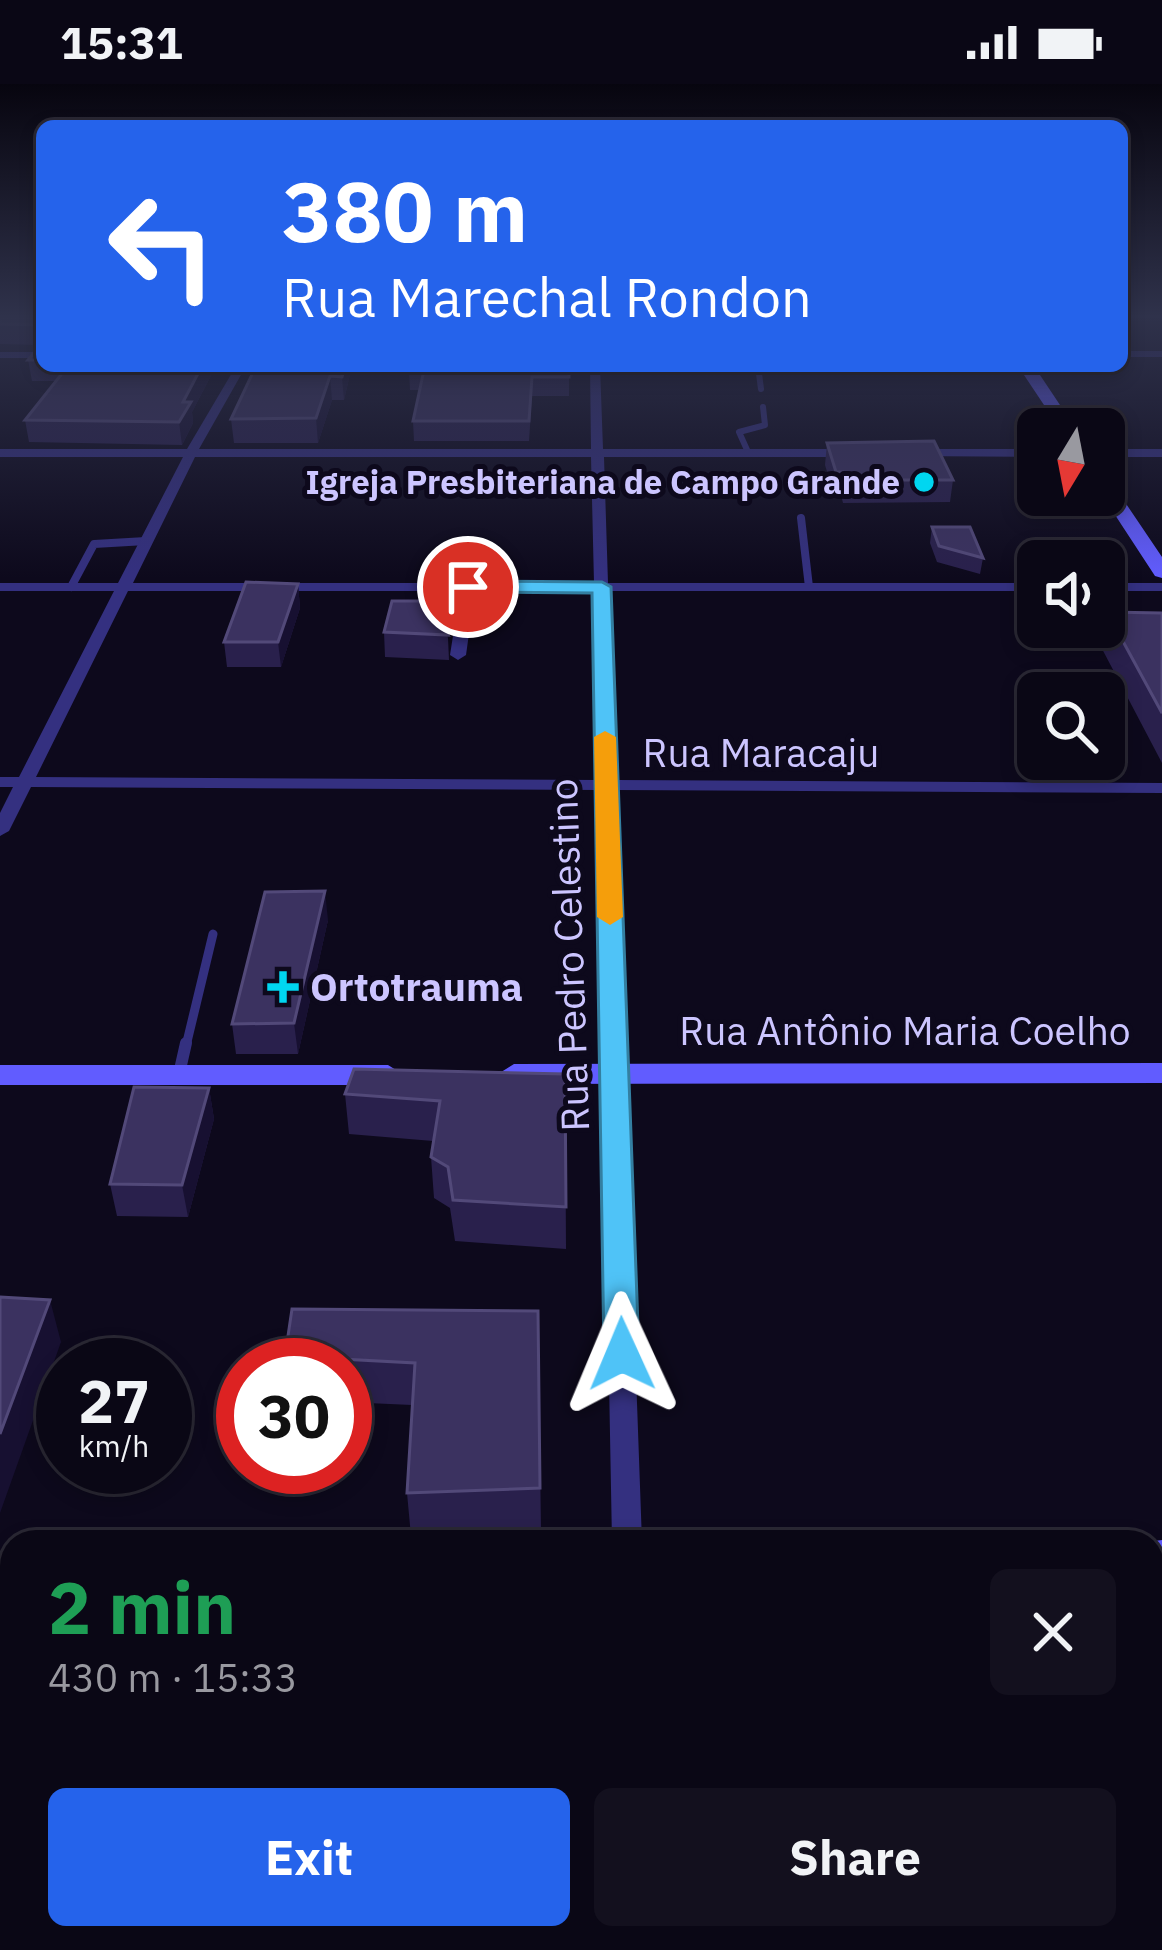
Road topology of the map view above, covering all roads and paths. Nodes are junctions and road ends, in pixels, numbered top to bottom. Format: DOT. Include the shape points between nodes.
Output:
graph roads {
  1 [pos="219,404"];
  2 [pos="597,404"];
  3 [pos="763,407"];
  4 [pos="0,452"];
  5 [pos="748,452"];
  6 [pos="860,452"];
  7 [pos="191,453"];
  8 [pos="598,453"];
  9 [pos="904,453"];
  10 [pos="1017,453"];
  11 [pos="1125,453"];
  12 [pos="1162,453"];
  13 [pos="1125,516"];
  14 [pos="801,518"];
  15 [pos="146,541"];
  16 [pos="1162,572"];
  17 [pos="0,587"];
  18 [pos="71,587"];
  19 [pos="123,587"];
  20 [pos="468,587"];
  21 [pos="602,587"];
  22 [pos="809,587"];
  23 [pos="1017,587"];
  24 [pos="1125,587"];
  25 [pos="1162,587"];
  26 [pos="458,655"];
  27 [pos="0,782"];
  28 [pos="25,782"];
  29 [pos="606,785"];
  30 [pos="1162,788"];
  31 [pos="0,831"];
  32 [pos="214,934"];
  33 [pos="614,1073"];
  34 [pos="1162,1073"];
  35 [pos="476,1074"];
  36 [pos="0,1075"];
  37 [pos="430,1075"];
  38 [pos="178,1077"];
  39 [pos="626,1530"];
  1 -- 7 [label="street"];
  2 -- 8 [label="street, Rua Pedro Celestino"];
  3 -- 5 [label="lane" via="765,424 739,432"];
  4 -- 7 [label="street"];
  5 -- 6 [label="street"];
  5 -- 8 [label="street"];
  7 -- 8 [label="street"];
  7 -- 15 [label="street"];
  8 -- 21 [label="street, Rua Pedro Celestino"];
  9 -- 10 [label="street"];
  11 -- 12 [label="street"];
  13 -- 16 [label="street"];
  14 -- 22 [label="lane"];
  15 -- 18 [label="lane" via="94,544"];
  15 -- 19 [label="street"];
  17 -- 18 [label="street"];
  18 -- 19 [label="street"];
  19 -- 20 [label="street"];
  19 -- 28 [label="street"];
  20 -- 21 [label="street"];
  20 -- 26 [label="street"];
  21 -- 22 [label="street"];
  21 -- 29 [label="street, Rua Pedro Celestino"];
  22 -- 23 [label="street"];
  24 -- 25 [label="street"];
  27 -- 28 [label="street, Rua Maracaju"];
  28 -- 29 [label="street, Rua Maracaju"];
  28 -- 31 [label="street"];
  29 -- 30 [label="street, Rua Maracaju"];
  29 -- 33 [label="street, Rua Pedro Celestino"];
  32 -- 38 [label="lane"];
  33 -- 34 [label="street, Rua Antônio Maria Coelho"];
  33 -- 35 [label="street, Rua Antônio Maria Coelho"];
  33 -- 39 [label="street, Rua Pedro Celestino"];
  36 -- 38 [label="street"];
  37 -- 38 [label="street"];
}
